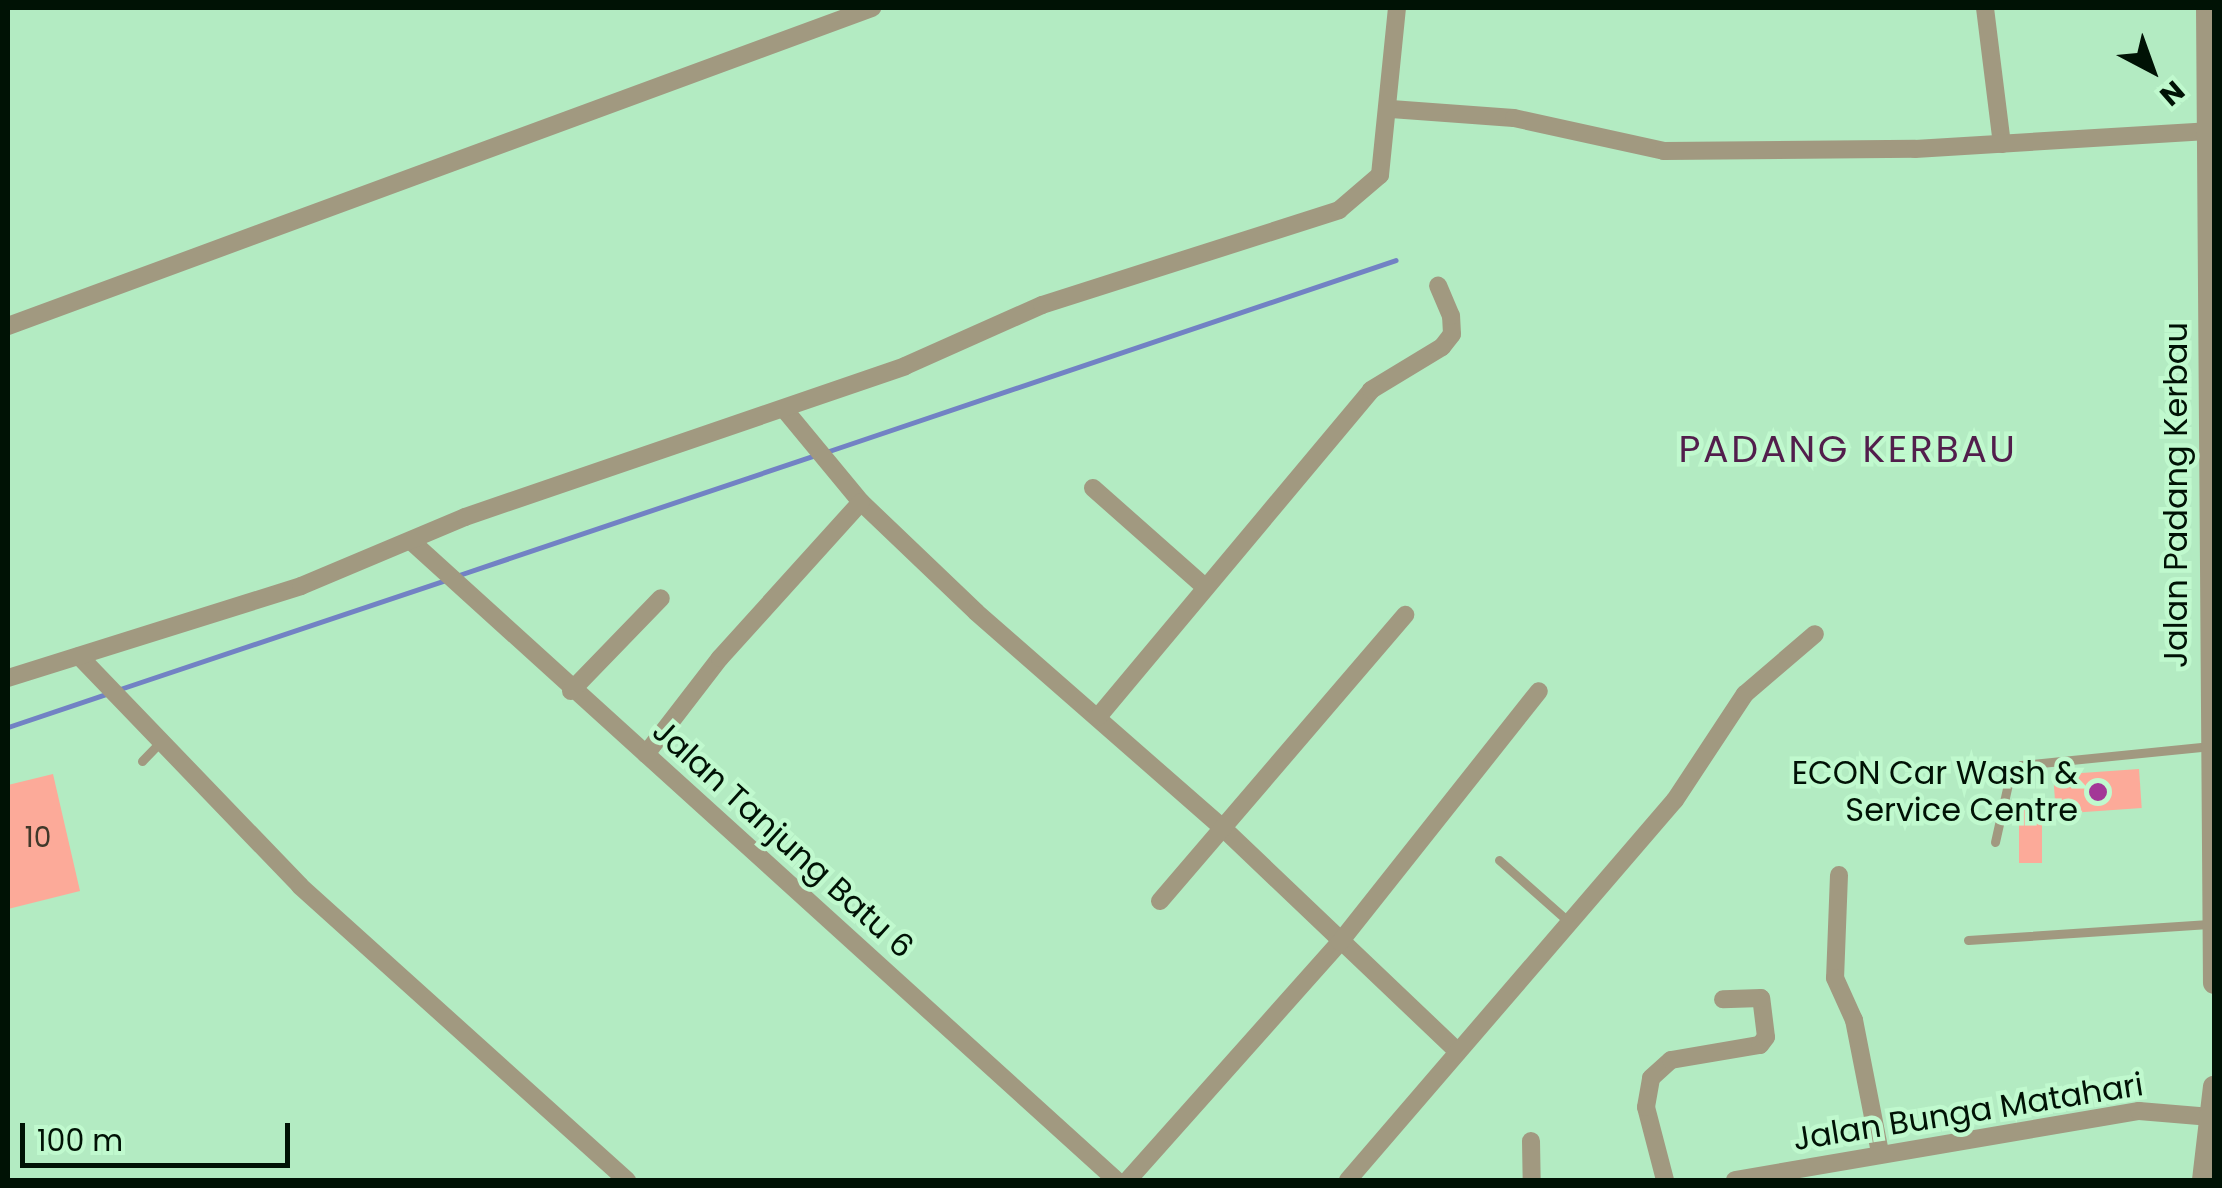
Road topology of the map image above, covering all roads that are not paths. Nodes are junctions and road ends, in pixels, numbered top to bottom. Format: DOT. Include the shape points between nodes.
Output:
graph roads {
  1 [pos="872,8"];
  2 [pos="1397,8"];
  3 [pos="1985,8"];
  4 [pos="2207,8"];
  5 [pos="1391,109"];
  6 [pos="2207,131"];
  7 [pos="2002,144"];
  8 [pos="1438,286"];
  9 [pos="8,326"];
  10 [pos="2211,326"];
  11 [pos="784,409"];
  12 [pos="1093,488"];
  13 [pos="861,502"];
  14 [pos="411,542"];
  15 [pos="1206,587"];
  16 [pos="661,598"];
  17 [pos="1405,615"];
  18 [pos="1816,634"];
  19 [pos="86,662"];
  20 [pos="8,678"];
  21 [pos="571,691"];
  22 [pos="1539,691"];
  23 [pos="1098,717"];
  24 [pos="156,736"];
  25 [pos="2211,746"];
  26 [pos="646,754"];
  27 [pos="142,761"];
  28 [pos="1224,829"];
  29 [pos="1996,842"];
  30 [pos="1499,860"];
  31 [pos="1839,874"];
  32 [pos="1160,901"];
  33 [pos="1569,922"];
  34 [pos="2212,924"];
  35 [pos="1968,940"];
  36 [pos="1340,942"];
  37 [pos="2214,983"];
  38 [pos="1724,999"];
  39 [pos="1458,1052"];
  40 [pos="2214,1088"];
  41 [pos="2211,1118"];
  42 [pos="1531,1141"];
  43 [pos="1880,1152"];
  44 [pos="627,1180"];
  45 [pos="1116,1180"];
  46 [pos="1128,1180"];
  47 [pos="1348,1180"];
  48 [pos="1532,1180"];
  49 [pos="1664,1180"];
  50 [pos="1735,1180"];
  51 [pos="2203,1180"];
  1 -- 9 [label="street"];
  2 -- 5 [label="street"];
  3 -- 7 [label="street"];
  4 -- 6 [label="street, Jalan Padang Kerbau"];
  5 -- 7 [label="street" via="1466,112 1664,150"];
  5 -- 11 [label="street" via="1380,175 1340,210 1042,305"];
  6 -- 7 [label="street"];
  6 -- 10 [label="street, Jalan Padang Kerbau"];
  8 -- 15 [label="street" via="1451,316 1452,334 1442,347 1371,390"];
  10 -- 25 [label="street, Jalan Padang Kerbau"];
  11 -- 13 [label="street"];
  11 -- 14 [label="street"];
  12 -- 15 [label="street"];
  13 -- 23 [label="street"];
  13 -- 26 [label="street" via="720,658"];
  14 -- 19 [label="street"];
  14 -- 21 [label="street, Jalan Tanjung Batu 6"];
  15 -- 23 [label="street"];
  16 -- 21 [label="street"];
  17 -- 28 [label="street"];
  18 -- 33 [label="street" via="1745,694 1674,800"];
  19 -- 20 [label="street"];
  19 -- 24 [label="street"];
  21 -- 26 [label="street, Jalan Tanjung Batu 6"];
  22 -- 36 [label="street"];
  23 -- 28 [label="street"];
  24 -- 27 [label="lane"];
  24 -- 44 [label="street" via="300,886"];
  25 -- 29 [label="lane" via="2021,765 2010,775"];
  25 -- 34 [label="street, Jalan Padang Kerbau"];
  26 -- 45 [label="street, Jalan Tanjung Batu 6"];
  28 -- 32 [label="street"];
  28 -- 36 [label="street"];
  30 -- 33 [label="lane"];
  31 -- 43 [label="street" via="1835,978 1854,1020"];
  33 -- 39 [label="street"];
  34 -- 35 [label="lane"];
  34 -- 37 [label="street, Jalan Padang Kerbau"];
  36 -- 39 [label="street"];
  36 -- 46 [label="street"];
  38 -- 49 [label="street" via="1762,998 1766,1036 1748,1048 1670,1060 1652,1078 1646,1107"];
  39 -- 47 [label="street"];
  40 -- 41 [label="street"];
  41 -- 43 [label="street, Jalan Bunga Matahari" via="2139,1111"];
  41 -- 51 [label="street"];
  42 -- 48 [label="street"];
  43 -- 50 [label="street, Jalan Bunga Matahari"];
}
